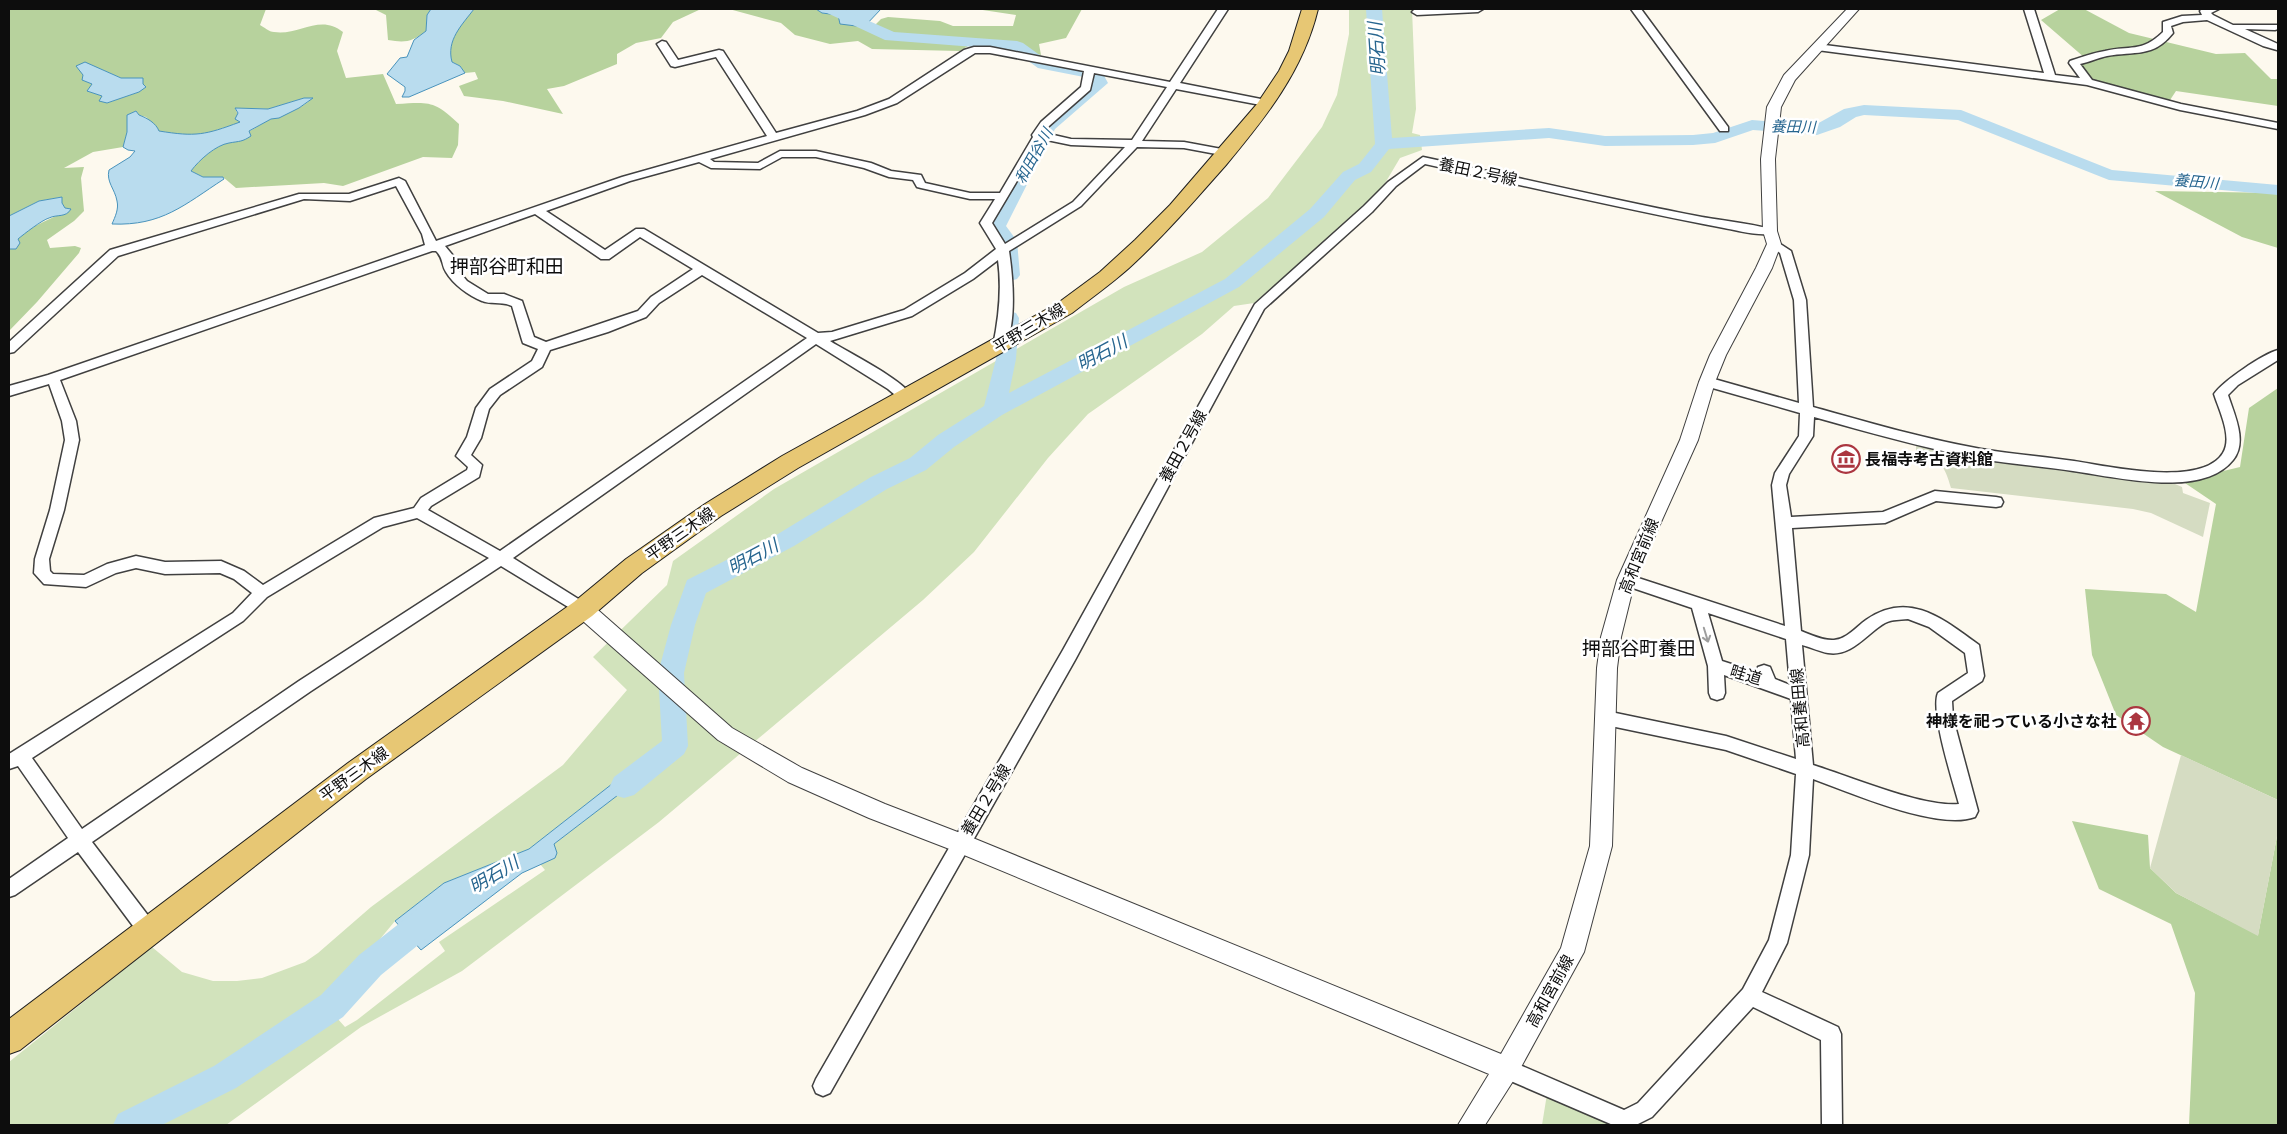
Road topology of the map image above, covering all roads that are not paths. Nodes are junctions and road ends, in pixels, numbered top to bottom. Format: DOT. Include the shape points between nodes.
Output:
graph roads {
  1 [pos="1223,9"];
  2 [pos="1310,9"];
  3 [pos="1478,9"];
  4 [pos="1636,9"];
  5 [pos="1853,9"];
  6 [pos="2029,9"];
  7 [pos="1417,12"];
  8 [pos="2211,13"];
  9 [pos="2275,27"];
  10 [pos="2232,28"];
  11 [pos="662,44"];
  12 [pos="1817,47"];
  13 [pos="2277,47"];
  14 [pos="1089,69"];
  15 [pos="2050,76"];
  16 [pos="2088,82"];
  17 [pos="1173,84"];
  18 [pos="1266,103"];
  19 [pos="2278,126"];
  20 [pos="1772,127"];
  21 [pos="1724,129"];
  22 [pos="1038,135"];
  23 [pos="773,137"];
  24 [pos="1136,142"];
  25 [pos="1227,153"];
  26 [pos="702,159"];
  27 [pos="1003,196"];
  28 [pos="538,211"];
  29 [pos="1772,238"];
  30 [pos="432,247"];
  31 [pos="1003,250"];
  32 [pos="702,269"];
  33 [pos="816,338"];
  34 [pos="1005,343"];
  35 [pos="545,347"];
  36 [pos="9,349"];
  37 [pos="2278,354"];
  38 [pos="53,378"];
  39 [pos="1707,382"];
  40 [pos="9,391"];
  41 [pos="906,398"];
  42 [pos="1807,410"];
  43 [pos="1996,502"];
  44 [pos="419,512"];
  45 [pos="1784,523"];
  46 [pos="501,558"];
  47 [pos="1626,580"];
  48 [pos="262,593"];
  49 [pos="1699,604"];
  50 [pos="586,612"];
  51 [pos="1794,634"];
  52 [pos="1716,666"];
  53 [pos="1717,693"];
  54 [pos="1798,694"];
  55 [pos="1606,718"];
  56 [pos="15,759"];
  57 [pos="1804,768"];
  58 [pos="80,841"];
  59 [pos="960,843"];
  60 [pos="9,890"];
  61 [pos="149,932"];
  62 [pos="1750,996"];
  63 [pos="9,1039"];
  64 [pos="1506,1069"];
  65 [pos="823,1086"];
  66 [pos="1624,1123"];
  67 [pos="1472,1125"];
  68 [pos="1832,1125"];
  1 -- 17 [label="street"];
  2 -- 18 [label="main road, 平野三木線" via="1298,53"];
  3 -- 7 [label="street"];
  4 -- 21 [label="street"];
  5 -- 12 [label="street, 高和宮前線"];
  6 -- 15 [label="street"];
  8 -- 10 [label="street" via="2224,27"];
  8 -- 16 [label="street" via="2166,24 2168,33 2157,44 2140,51 2107,53 2074,63"];
  9 -- 10 [label="street" via="2246,25"];
  10 -- 13 [label="street"];
  11 -- 23 [label="street" via="675,64 720,53"];
  12 -- 15 [label="street"];
  12 -- 20 [label="street, 高和宮前線" via="1790,78 1774,107"];
  14 -- 17 [label="street"];
  14 -- 22 [label="street" via="1086,88 1045,124"];
  14 -- 23 [label="street" via="990,50 974,50 892,101 861,113"];
  15 -- 16 [label="street"];
  16 -- 19 [label="street" via="2180,107"];
  17 -- 18 [label="street"];
  17 -- 24 [label="street"];
  18 -- 25 [label="main road, 平野三木線"];
  20 -- 29 [label="street, 高和宮前線" via="1768,159"];
  22 -- 24 [label="street" via="1071,142"];
  22 -- 27 [label="street"];
  23 -- 26 [label="street"];
  24 -- 25 [label="street" via="1184,145"];
  24 -- 31 [label="street" via="1077,204"];
  25 -- 34 [label="main road, 平野三木線" via="1130,256 1065,308"];
  26 -- 27 [label="street" via="711,165 760,166 780,154 816,154 867,165 880,172 917,177 921,185 970,196"];
  26 -- 28 [label="street" via="626,179"];
  27 -- 31 [label="street" via="986,223"];
  28 -- 30 [label="street"];
  28 -- 32 [label="street" via="605,256 640,232"];
  29 -- 39 [label="street, 高和宮前線" via="1764,268"];
  29 -- 42 [label="street, 高和養田線" via="1785,251 1800,300"];
  29 -- 59 [label="street, 養田２号線" via="1747,229 1423,160 1259,307 1069,655"];
  30 -- 35 [label="street" via="440,248 449,258 451,270 463,284 486,298 504,298 518,304 528,340"];
  30 -- 36 [label="street" via="400,180 350,198 303,196 114,253"];
  30 -- 38 [label="street"];
  31 -- 33 [label="street" via="969,276 908,313 833,336"];
  31 -- 34 [label="street" via="1007,278"];
  32 -- 33 [label="street"];
  32 -- 35 [label="street" via="655,300 642,314"];
  33 -- 41 [label="street" via="893,386"];
  33 -- 46 [label="street"];
  34 -- 41 [label="main road, 平野三木線"];
  35 -- 44 [label="street" via="537,364 495,392 483,408 474,438 463,456 475,465 474,473 426,502"];
  37 -- 42 [label="street" via="2233,382 2221,394 2233,440 2229,456 2217,468 2203,474 2176,478 2137,476 1964,450"];
  38 -- 40 [label="street"];
  38 -- 48 [label="street" via="72,440 57,510 42,559 42,573 49,580 86,581 112,568 136,562 165,568 221,567 239,574"];
  39 -- 42 [label="street"];
  39 -- 47 [label="street, 高和宮前線" via="1689,440"];
  41 -- 50 [label="main road, 平野三木線" via="790,462 713,510 634,566"];
  42 -- 45 [label="street, 高和養田線" via="1806,436 1778,485"];
  43 -- 45 [label="street" via="1935,496 1884,517 1845,522"];
  44 -- 46 [label="street"];
  44 -- 48 [label="street" via="379,522"];
  45 -- 51 [label="street, 高和養田線"];
  46 -- 50 [label="street"];
  46 -- 58 [label="street" via="305,686"];
  47 -- 49 [label="street"];
  47 -- 55 [label="street, 高和宮前線" via="1611,637"];
  48 -- 56 [label="street" via="238,617"];
  49 -- 51 [label="street"];
  49 -- 52 [label="street, 畦道, one-way"];
  50 -- 59 [label="street" via="725,734 795,775"];
  50 -- 61 [label="main road, 平野三木線" via="350,777"];
  51 -- 54 [label="street, 高和養田線"];
  51 -- 57 [label="street" via="1829,647 1843,647 1876,620 1891,613 1906,612 1932,620 1973,650 1976,676 1944,698 1946,718 1970,811 1950,812 1912,804"];
  52 -- 53 [label="street, 畦道"];
  52 -- 54 [label="street, 畦道" via="1766,678 1773,687"];
  54 -- 57 [label="street, 高和養田線"];
  55 -- 57 [label="street" via="1726,743"];
  55 -- 64 [label="street, 高和宮前線" via="1602,846 1572,952"];
  56 -- 58 [label="street"];
  57 -- 62 [label="street, 高和養田線" via="1800,855 1778,944"];
  58 -- 60 [label="street"];
  58 -- 61 [label="street"];
  59 -- 64 [label="street"];
  59 -- 65 [label="street, 養田２号線"];
  61 -- 63 [label="main road, 平野三木線"];
  62 -- 66 [label="street, 高和養田線" via="1645,1110"];
  62 -- 68 [label="street" via="1831,1034"];
  64 -- 66 [label="street"];
  64 -- 67 [label="street, 高和宮前線"];
}
